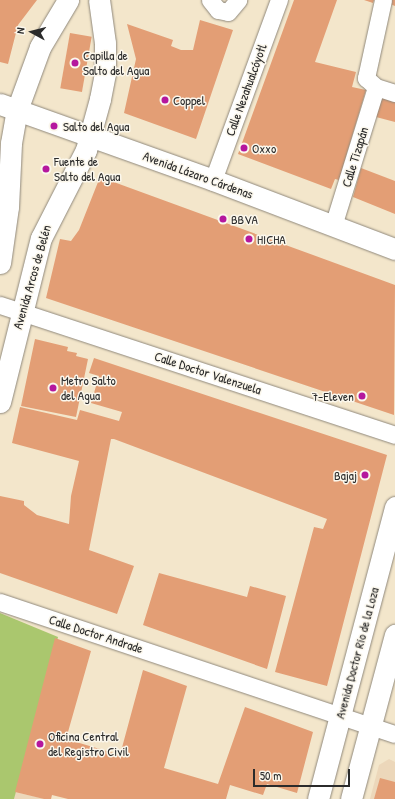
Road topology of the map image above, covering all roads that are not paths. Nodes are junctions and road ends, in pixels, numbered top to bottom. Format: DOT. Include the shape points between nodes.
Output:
graph roads {
  1 [pos="68,0"];
  2 [pos="99,0"];
  3 [pos="210,0"];
  4 [pos="238,0"];
  5 [pos="279,0"];
  6 [pos="383,0"];
  7 [pos="376,88"];
  8 [pos="395,93"];
  9 [pos="8,107"];
  10 [pos="91,136"];
  11 [pos="213,180"];
  12 [pos="333,226"];
  13 [pos="395,249"];
  14 [pos="0,263"];
  15 [pos="0,305"];
  16 [pos="21,312"];
  17 [pos="0,402"];
  18 [pos="395,435"];
  19 [pos="395,506"];
  20 [pos="0,602"];
  21 [pos="395,635"];
  22 [pos="340,716"];
  23 [pos="371,726"];
  24 [pos="395,734"];
  25 [pos="318,799"];
  26 [pos="351,799"];
  1 -- 9 [label="main road"];
  2 -- 10 [label="main road, Avenida Arcos de Belén" via="105,43 105,73"];
  3 -- 4 [label="street" via="218,10 228,12"];
  5 -- 11 [label="street, Calle Nezahualcóyotl"];
  6 -- 7 [label="street" via="366,71 366,78"];
  7 -- 8 [label="street"];
  7 -- 12 [label="street, Calle Tizapán"];
  9 -- 10 [label="main road, Avenida Lázaro Cárdenas"];
  9 -- 14 [label="main road" via="11,143 8,207"];
  10 -- 11 [label="main road, Avenida Lázaro Cárdenas"];
  10 -- 16 [label="main road, Avenida Arcos de Belén" via="41,238"];
  11 -- 12 [label="main road, Avenida Lázaro Cárdenas"];
  12 -- 13 [label="main road, Avenida Lázaro Cárdenas"];
  15 -- 16 [label="street, Calle Doctor Valenzuela"];
  16 -- 17 [label="main road, Avenida Arcos de Belén"];
  16 -- 18 [label="street, Calle Doctor Valenzuela"];
  19 -- 22 [label="main road, Avenida Doctor Río de la Loza"];
  20 -- 22 [label="street, Calle Doctor Andrade"];
  21 -- 23 [label="main road"];
  22 -- 23 [label="street, Calle Doctor Andrade"];
  22 -- 25 [label="main road, Avenida Doctor Río de la Loza"];
  23 -- 24 [label="street, Calle Doctor Andrade"];
  23 -- 26 [label="main road"];
}
